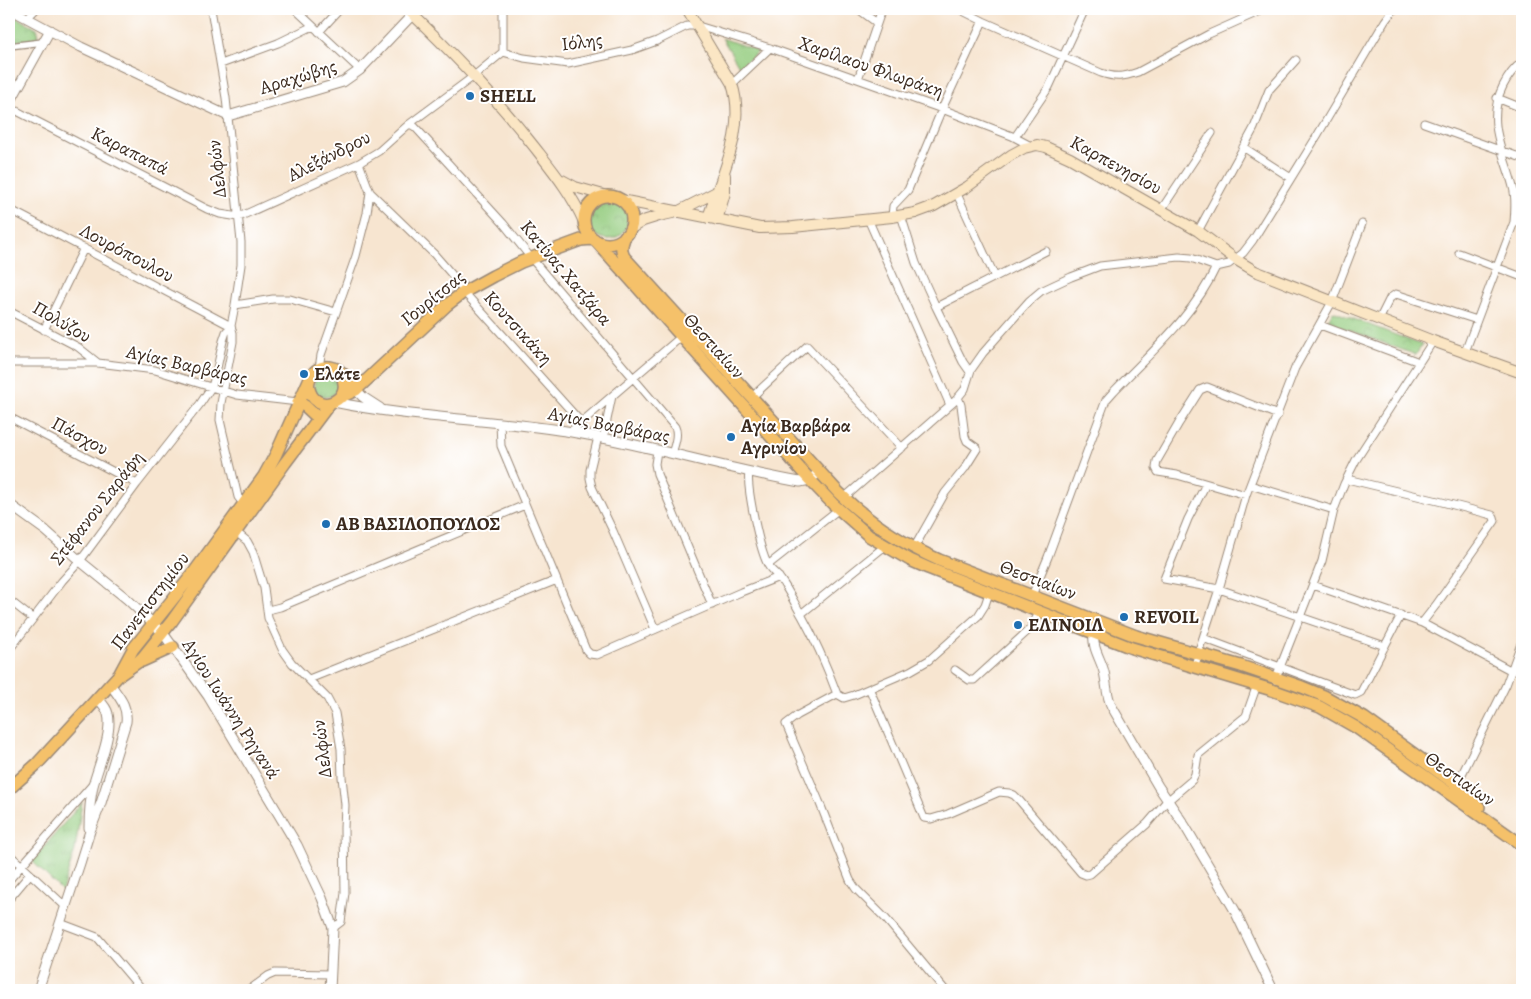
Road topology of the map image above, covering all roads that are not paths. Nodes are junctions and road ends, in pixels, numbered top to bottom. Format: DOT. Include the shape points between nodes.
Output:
graph roads {
  1 [pos="10,9"];
  2 [pos="36,9"];
  3 [pos="211,9"];
  4 [pos="295,9"];
  5 [pos="340,9"];
  6 [pos="503,9"];
  7 [pos="687,9"];
  8 [pos="858,9"];
  9 [pos="882,9"];
  10 [pos="959,9"];
  11 [pos="1085,9"];
  12 [pos="1265,9"];
  13 [pos="1394,9"];
  14 [pos="410,11"];
  15 [pos="27,18"];
  16 [pos="983,21"];
  17 [pos="877,23"];
  18 [pos="313,26"];
  19 [pos="698,26"];
  20 [pos="50,30"];
  21 [pos="319,32"];
  22 [pos="43,42"];
  23 [pos="9,46"];
  24 [pos="770,48"];
  25 [pos="503,52"];
  26 [pos="1063,56"];
  27 [pos="1296,60"];
  28 [pos="1522,62"];
  29 [pos="220,64"];
  30 [pos="360,70"];
  31 [pos="474,76"];
  32 [pos="858,80"];
  33 [pos="732,84"];
  34 [pos="1498,98"];
  35 [pos="9,106"];
  36 [pos="1522,108"];
  37 [pos="942,109"];
  38 [pos="228,116"];
  39 [pos="1424,123"];
  40 [pos="408,126"];
  41 [pos="1212,133"];
  42 [pos="1015,137"];
  43 [pos="1031,146"];
  44 [pos="1243,147"];
  45 [pos="1501,150"];
  46 [pos="1522,158"];
  47 [pos="359,163"];
  48 [pos="725,169"];
  49 [pos="559,178"];
  50 [pos="1291,178"];
  51 [pos="370,192"];
  52 [pos="716,192"];
  53 [pos="957,194"];
  54 [pos="606,196"];
  55 [pos="621,200"];
  56 [pos="9,209"];
  57 [pos="1161,210"];
  58 [pos="677,212"];
  59 [pos="896,216"];
  60 [pos="239,217"];
  61 [pos="713,219"];
  62 [pos="868,219"];
  63 [pos="1518,219"];
  64 [pos="1362,224"];
  65 [pos="585,225"];
  66 [pos="1198,231"];
  67 [pos="628,232"];
  68 [pos="595,240"];
  69 [pos="573,243"];
  70 [pos="84,248"];
  71 [pos="1046,251"];
  72 [pos="1459,253"];
  73 [pos="530,258"];
  74 [pos="1235,260"];
  75 [pos="1216,267"];
  76 [pos="1497,267"];
  77 [pos="995,277"];
  78 [pos="1522,277"];
  79 [pos="464,292"];
  80 [pos="1332,302"];
  81 [pos="235,305"];
  82 [pos="936,307"];
  83 [pos="9,311"];
  84 [pos="336,312"];
  85 [pos="1379,320"];
  86 [pos="1477,320"];
  87 [pos="1320,325"];
  88 [pos="231,326"];
  89 [pos="44,330"];
  90 [pos="682,336"];
  91 [pos="1433,341"];
  92 [pos="1465,352"];
  93 [pos="1419,362"];
  94 [pos="9,363"];
  95 [pos="98,363"];
  96 [pos="319,368"];
  97 [pos="970,372"];
  98 [pos="1522,373"];
  99 [pos="342,374"];
  100 [pos="310,378"];
  101 [pos="633,378"];
  102 [pos="212,386"];
  103 [pos="356,390"];
  104 [pos="224,391"];
  105 [pos="612,396"];
  106 [pos="752,397"];
  107 [pos="958,397"];
  108 [pos="335,401"];
  109 [pos="298,402"];
  110 [pos="200,404"];
  111 [pos="950,405"];
  112 [pos="220,410"];
  113 [pos="387,411"];
  114 [pos="1278,415"];
  115 [pos="9,417"];
  116 [pos="318,418"];
  117 [pos="581,422"];
  118 [pos="500,423"];
  119 [pos="570,432"];
  120 [pos="600,438"];
  121 [pos="902,448"];
  122 [pos="657,451"];
  123 [pos="672,454"];
  124 [pos="749,472"];
  125 [pos="819,472"];
  126 [pos="1346,479"];
  127 [pos="810,480"];
  128 [pos="137,484"];
  129 [pos="1206,484"];
  130 [pos="1250,485"];
  131 [pos="1246,495"];
  132 [pos="844,498"];
  133 [pos="9,504"];
  134 [pos="525,505"];
  135 [pos="247,508"];
  136 [pos="839,509"];
  137 [pos="1334,510"];
  138 [pos="232,529"];
  139 [pos="885,546"];
  140 [pos="914,548"];
  141 [pos="80,561"];
  142 [pos="768,565"];
  143 [pos="779,577"];
  144 [pos="557,580"];
  145 [pos="1313,585"];
  146 [pos="1219,589"];
  147 [pos="989,593"];
  148 [pos="1032,596"];
  149 [pos="9,600"];
  150 [pos="712,605"];
  151 [pos="1027,608"];
  152 [pos="268,610"];
  153 [pos="1039,613"];
  154 [pos="801,614"];
  155 [pos="1401,615"];
  156 [pos="1301,616"];
  157 [pos="32,618"];
  158 [pos="1422,623"];
  159 [pos="153,624"];
  160 [pos="656,629"];
  161 [pos="163,633"];
  162 [pos="1094,634"];
  163 [pos="1136,636"];
  164 [pos="1204,638"];
  165 [pos="1522,641"];
  166 [pos="1385,646"];
  167 [pos="173,647"];
  168 [pos="1132,648"];
  169 [pos="9,650"];
  170 [pos="1198,653"];
  171 [pos="138,662"];
  172 [pos="1195,667"];
  173 [pos="955,670"];
  174 [pos="1512,671"];
  175 [pos="1278,672"];
  176 [pos="309,679"];
  177 [pos="114,680"];
  178 [pos="1257,685"];
  179 [pos="870,690"];
  180 [pos="1272,690"];
  181 [pos="837,694"];
  182 [pos="98,699"];
  183 [pos="1454,783"];
  184 [pos="93,784"];
  185 [pos="9,789"];
  186 [pos="1168,801"];
  187 [pos="90,830"];
  188 [pos="1519,843"];
  189 [pos="9,854"];
  190 [pos="21,866"];
  191 [pos="30,874"];
  192 [pos="9,880"];
  193 [pos="9,899"];
  194 [pos="66,907"];
  195 [pos="60,923"];
  196 [pos="332,928"];
  197 [pos="331,974"];
  198 [pos="38,990"];
  199 [pos="142,990"];
  200 [pos="249,990"];
  201 [pos="330,990"];
  202 [pos="945,990"];
  203 [pos="1273,990"];
  1 -- 15 [label="street"];
  2 -- 15 [label="street"];
  3 -- 29 [label="street, Δελφών"];
  4 -- 18 [label="street"];
  5 -- 21 [label="street"];
  6 -- 25 [label="street"];
  7 -- 19 [label="main road"];
  8 -- 17 [label="street"];
  9 -- 17 [label="street"];
  10 -- 16 [label="street"];
  11 -- 26 [label="street"];
  12 -- 26 [label="street" via="1125,76 1101,74"];
  13 -- 50 [label="street"];
  14 -- 30 [label="street, Αραχώβης"];
  14 -- 31 [label="main road"];
  15 -- 20 [label="street"];
  16 -- 26 [label="street"];
  16 -- 37 [label="street"];
  17 -- 32 [label="street"];
  18 -- 21 [label="street"];
  18 -- 29 [label="street"];
  19 -- 24 [label="street, Χαρίλαου Φλωράκη"];
  19 -- 25 [label="street, Ιόλης" via="687,26 632,50 568,64"];
  19 -- 33 [label="main road"];
  20 -- 22 [label="street"];
  20 -- 38 [label="street"];
  21 -- 30 [label="street"];
  22 -- 23 [label="street"];
  22 -- 35 [label="street"];
  24 -- 32 [label="street, Χαρίλαου Φλωράκη"];
  24 -- 33 [label="street"];
  25 -- 31 [label="street"];
  26 -- 42 [label="street" via="1049,87"];
  27 -- 44 [label="street" via="1269,90"];
  28 -- 34 [label="street" via="1508,75"];
  29 -- 38 [label="street, Δελφών"];
  30 -- 38 [label="street, Αραχώβης" via="343,82"];
  31 -- 40 [label="street, Αλεξάνδρου"];
  31 -- 49 [label="main road"];
  32 -- 37 [label="street, Χαρίλαου Φλωράκη"];
  33 -- 48 [label="main road" via="737,119"];
  34 -- 36 [label="street"];
  34 -- 45 [label="street" via="1495,120"];
  35 -- 60 [label="street, Καραπαπά" via="206,209"];
  37 -- 42 [label="street, Χαρίλαου Φλωράκη"];
  37 -- 59 [label="street" via="908,190 893,206"];
  38 -- 60 [label="street, Δελφών"];
  39 -- 45 [label="street"];
  40 -- 47 [label="street, Αλεξάνδρου"];
  40 -- 73 [label="street, Κατίνας Χατζάρα" via="415,127 503,223"];
  41 -- 57 [label="street"];
  42 -- 43 [label="street, Χαρίλαου Φλωράκη"];
  43 -- 53 [label="main road" via="1011,155"];
  43 -- 57 [label="main road, Καρπενησίου" via="1054,151"];
  44 -- 50 [label="street"];
  44 -- 66 [label="street"];
  45 -- 46 [label="street"];
  45 -- 63 [label="street" via="1513,188"];
  47 -- 51 [label="street, Κουτσικάκη"];
  47 -- 60 [label="street, Αλεξάνδρου"];
  48 -- 52 [label="main road"];
  48 -- 61 [label="main road" via="725,193"];
  49 -- 54 [label="main road" via="575,187"];
  49 -- 65 [label="main road"];
  50 -- 74 [label="street" via="1253,240"];
  51 -- 79 [label="street, Κουτσικάκη" via="434,254"];
  51 -- 84 [label="street" via="356,256"];
  52 -- 58 [label="main road"];
  52 -- 61 [label="main road"];
  53 -- 59 [label="main road" via="915,213"];
  53 -- 77 [label="street"];
  54 -- 55 [label="main road"];
  54 -- 65 [label="main road" via="592,201 587,207"];
  55 -- 58 [label="main road"];
  55 -- 67 [label="main road" via="631,213"];
  56 -- 70 [label="street, Λουρόπουλου"];
  57 -- 66 [label="main road, Καρπενησίου"];
  58 -- 61 [label="main road"];
  58 -- 67 [label="main road" via="651,218"];
  59 -- 62 [label="main road"];
  59 -- 82 [label="street"];
  60 -- 81 [label="street, Δελφών" via="241,265"];
  61 -- 62 [label="main road" via="774,229"];
  62 -- 111 [label="street"];
  63 -- 76 [label="street"];
  64 -- 80 [label="street"];
  65 -- 68 [label="main road"];
  65 -- 69 [label="main road, Γουρίτσας" via="579,239"];
  66 -- 74 [label="main road, Καρπενησίου"];
  67 -- 68 [label="main road" via="611,244"];
  67 -- 106 [label="main road, Θεστιαίων" via="622,244 624,257"];
  68 -- 69 [label="main road, Γουρίτσας"];
  68 -- 90 [label="main road, Θεστιαίων"];
  69 -- 73 [label="main road, Γουρίτσας"];
  70 -- 88 [label="street, Λουρόπουλου"];
  70 -- 89 [label="street"];
  71 -- 77 [label="street"];
  72 -- 76 [label="street"];
  73 -- 79 [label="main road, Γουρίτσας"];
  73 -- 101 [label="street, Κατίνας Χατζάρα"];
  74 -- 75 [label="street"];
  74 -- 80 [label="main road, Καρπενησίου"];
  75 -- 97 [label="street" via="1191,258 1173,257 1106,265 1071,276 1029,300"];
  75 -- 148 [label="street" via="1205,289 1178,326 1106,400"];
  76 -- 78 [label="street"];
  76 -- 86 [label="street"];
  77 -- 82 [label="street"];
  79 -- 103 [label="main road, Γουρίτσας"];
  79 -- 117 [label="street, Κουτσικάκη"];
  80 -- 85 [label="main road, Καρπενησίου"];
  80 -- 87 [label="street"];
  81 -- 84 [label="street" via="290,299"];
  81 -- 88 [label="street, Δελφών"];
  82 -- 97 [label="street"];
  83 -- 89 [label="street, Πολύζου"];
  84 -- 96 [label="street"];
  85 -- 86 [label="street" via="1390,298 1396,294"];
  85 -- 91 [label="main road, Καρπενησίου"];
  86 -- 92 [label="street"];
  87 -- 93 [label="street"];
  87 -- 114 [label="street" via="1295,368"];
  88 -- 102 [label="street, Δελφών" via="223,341"];
  88 -- 104 [label="street, Δελφών" via="233,342"];
  89 -- 95 [label="street, Πολύζου" via="78,347"];
  90 -- 101 [label="street"];
  90 -- 127 [label="main road, Θεστιαίων"];
  91 -- 92 [label="main road, Καρπενησίου"];
  91 -- 93 [label="street"];
  92 -- 98 [label="main road, Καρπενησίου"];
  93 -- 126 [label="street"];
  94 -- 95 [label="street, Αγίας Βαρβάρας"];
  95 -- 102 [label="street, Αγίας Βαρβάρας" via="154,370"];
  96 -- 99 [label="main road" via="331,367"];
  96 -- 100 [label="main road"];
  97 -- 107 [label="street" via="966,387"];
  99 -- 103 [label="main road"];
  99 -- 108 [label="main road" via="344,392"];
  100 -- 108 [label="main road" via="309,390 317,401"];
  100 -- 109 [label="main road, Πανεπιστημίου"];
  101 -- 105 [label="street"];
  101 -- 123 [label="street, Κατίνας Χατζάρα" via="675,426 677,435"];
  102 -- 104 [label="street, Αγίας Βαρβάρας"];
  102 -- 110 [label="street, Στέφανου Σαράφη"];
  103 -- 108 [label="main road, Γουρίτσας"];
  103 -- 113 [label="street, Αγίας Βαρβάρας"];
  104 -- 109 [label="street, Αγίας Βαρβάρας"];
  104 -- 112 [label="street, Δελφών"];
  105 -- 117 [label="street"];
  105 -- 120 [label="street"];
  106 -- 121 [label="street" via="807,346"];
  106 -- 125 [label="main road, Θεστιαίων"];
  107 -- 111 [label="street"];
  107 -- 140 [label="street" via="965,436 977,449 945,493"];
  108 -- 113 [label="street, Αγίας Βαρβάρας"];
  108 -- 116 [label="main road, Πανεπιστημίου"];
  109 -- 116 [label="main road"];
  109 -- 135 [label="main road, Πανεπιστημίου" via="271,464"];
  110 -- 112 [label="street" via="210,398 219,404"];
  110 -- 128 [label="street, Στέφανου Σαράφη"];
  111 -- 121 [label="street"];
  112 -- 135 [label="street, Δελφών" via="238,497"];
  113 -- 118 [label="street, Αγίας Βαρβάρας"];
  114 -- 129 [label="street" via="1207,387 1200,390 1158,459 1156,468 1160,473"];
  114 -- 130 [label="street"];
  115 -- 128 [label="street, Πάσχου"];
  116 -- 135 [label="main road, Πανεπιστημίου"];
  117 -- 119 [label="street"];
  118 -- 119 [label="street, Αγίας Βαρβάρας"];
  118 -- 134 [label="street" via="501,446"];
  119 -- 120 [label="street, Αγίας Βαρβάρας"];
  120 -- 122 [label="street, Αγίας Βαρβάρας"];
  120 -- 160 [label="street" via="590,470 592,487"];
  121 -- 132 [label="street"];
  122 -- 123 [label="street, Αγίας Βαρβάρας"];
  122 -- 150 [label="street" via="657,474"];
  123 -- 124 [label="street, Αγίας Βαρβάρας"];
  124 -- 127 [label="street, Αγίας Βαρβάρας" via="800,482"];
  124 -- 142 [label="street" via="759,540"];
  125 -- 127 [label="street"];
  125 -- 132 [label="main road, Θεστιαίων"];
  126 -- 137 [label="street"];
  126 -- 158 [label="street" via="1438,500 1494,517 1493,525"];
  127 -- 136 [label="main road, Θεστιαίων"];
  128 -- 141 [label="street, Στέφανου Σαράφη"];
  129 -- 131 [label="street"];
  129 -- 146 [label="street" via="1164,579"];
  130 -- 131 [label="street"];
  130 -- 137 [label="street"];
  131 -- 146 [label="street"];
  132 -- 140 [label="main road, Θεστιαίων"];
  133 -- 141 [label="street, Αγίου Ιωάννη Ρηγανά"];
  134 -- 144 [label="street"];
  134 -- 152 [label="street"];
  135 -- 138 [label="main road, Πανεπιστημίου"];
  136 -- 139 [label="main road, Θεστιαίων"];
  136 -- 142 [label="street"];
  137 -- 145 [label="street"];
  138 -- 152 [label="street, Δελφών" via="247,541 254,552"];
  138 -- 159 [label="main road, Πανεπιστημίου"];
  138 -- 161 [label="main road, Πανεπιστημίου"];
  139 -- 147 [label="main road, Θεστιαίων"];
  139 -- 154 [label="street"];
  140 -- 148 [label="main road, Θεστιαίων"];
  141 -- 157 [label="street, Στέφανου Σαράφη"];
  141 -- 159 [label="street, Αγίου Ιωάννη Ρηγανά"];
  142 -- 143 [label="street"];
  143 -- 150 [label="street"];
  143 -- 154 [label="street"];
  144 -- 160 [label="street" via="590,654 597,655"];
  144 -- 176 [label="street"];
  145 -- 155 [label="street"];
  145 -- 156 [label="street"];
  146 -- 156 [label="street"];
  146 -- 164 [label="street"];
  147 -- 151 [label="main road, Θεστιαίων"];
  147 -- 179 [label="street" via="978,616 929,660"];
  148 -- 151 [label="street"];
  148 -- 163 [label="main road, Θεστιαίων"];
  149 -- 157 [label="street"];
  150 -- 160 [label="street"];
  151 -- 153 [label="main road, Θεστιαίων"];
  152 -- 176 [label="street, Δελφών" via="273,632 282,649"];
  153 -- 162 [label="main road, Θεστιαίων"];
  153 -- 173 [label="street" via="1031,628 974,680"];
  154 -- 181 [label="street"];
  155 -- 158 [label="street"];
  155 -- 166 [label="street"];
  156 -- 166 [label="street"];
  156 -- 175 [label="street"];
  157 -- 169 [label="street, Στέφανου Σαράφη"];
  158 -- 174 [label="street"];
  159 -- 161 [label="street, Αγίου Ιωάννη Ρηγανά"];
  159 -- 177 [label="main road, Πανεπιστημίου"];
  161 -- 167 [label="street, Αγίου Ιωάννη Ρηγανά"];
  161 -- 171 [label="main road, Πανεπιστημίου"];
  162 -- 168 [label="main road, Θεστιαίων"];
  162 -- 186 [label="street" via="1093,644 1104,674 1109,702"];
  163 -- 168 [label="main road"];
  163 -- 170 [label="main road, Θεστιαίων"];
  164 -- 170 [label="street"];
  164 -- 175 [label="street"];
  165 -- 174 [label="street"];
  166 -- 175 [label="street" via="1358,695"];
  167 -- 171 [label="main road"];
  167 -- 196 [label="street, Αγίου Ιωάννη Ρηγανά" via="212,702 298,845"];
  168 -- 172 [label="main road, Θεστιαίων"];
  170 -- 172 [label="street"];
  170 -- 175 [label="main road, Θεστιαίων"];
  171 -- 177 [label="main road, Πανεπιστημίου"];
  172 -- 178 [label="main road, Θεστιαίων"];
  174 -- 183 [label="street" via="1462,774"];
  175 -- 180 [label="street"];
  175 -- 183 [label="main road, Θεστιαίων" via="1345,706"];
  176 -- 196 [label="street, Δελφών" via="333,707 341,749 345,893 341,922"];
  177 -- 182 [label="main road"];
  177 -- 187 [label="street" via="125,706 126,722"];
  178 -- 180 [label="main road, Θεστιαίων"];
  178 -- 186 [label="street" via="1246,716 1200,753 1194,778"];
  179 -- 181 [label="street" via="847,698"];
  179 -- 186 [label="street" via="924,818 948,814 999,792 1009,792 1086,875"];
  180 -- 188 [label="main road, Θεστιαίων" via="1320,707 1357,728"];
  181 -- 202 [label="street" via="786,724 850,880"];
  182 -- 184 [label="street" via="108,714 109,728"];
  182 -- 185 [label="main road"];
  183 -- 188 [label="main road, Θεστιαίων"];
  184 -- 187 [label="street"];
  184 -- 190 [label="street"];
  186 -- 203 [label="street" via="1234,909"];
  187 -- 194 [label="street"];
  189 -- 190 [label="street"];
  190 -- 191 [label="street"];
  190 -- 192 [label="street"];
  191 -- 193 [label="street"];
  191 -- 194 [label="street"];
  194 -- 195 [label="street"];
  195 -- 198 [label="street"];
  195 -- 199 [label="street" via="98,937"];
  196 -- 197 [label="street, Αγίου Ιωάννη Ρηγανά"];
  197 -- 200 [label="street" via="275,973"];
  197 -- 201 [label="street, Αγίου Ιωάννη Ρηγανά"];
}
